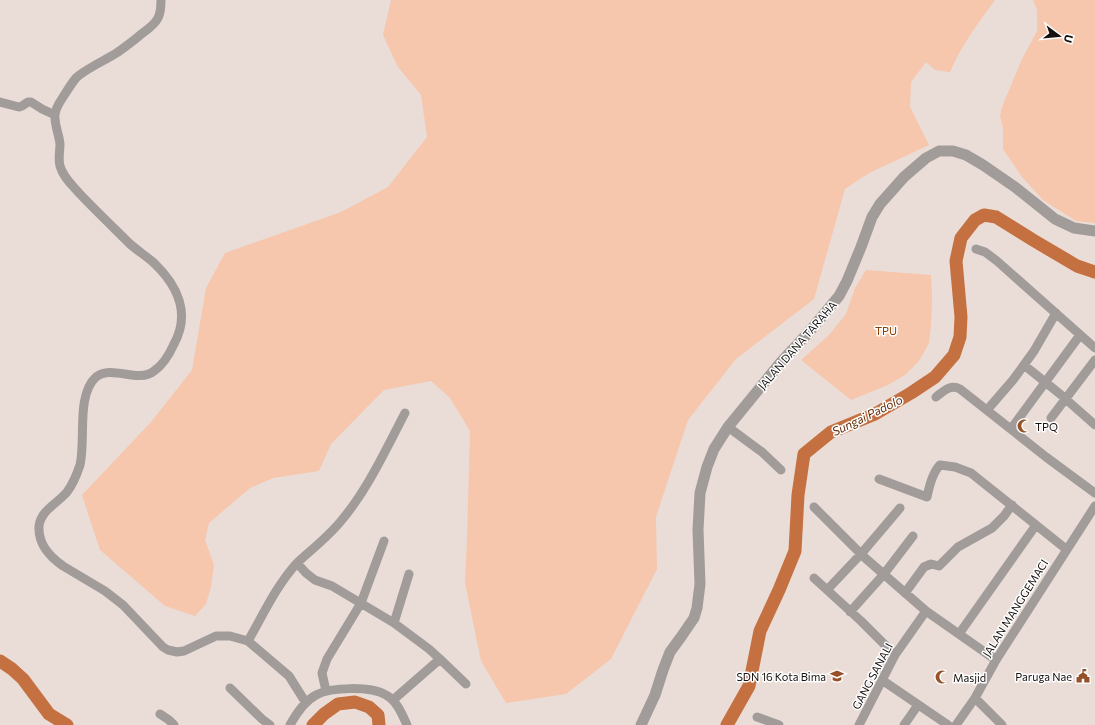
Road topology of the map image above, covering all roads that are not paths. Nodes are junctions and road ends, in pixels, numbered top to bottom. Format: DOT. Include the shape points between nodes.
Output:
graph roads {
  1 [pos="161,0"];
  2 [pos="0,102"];
  3 [pos="55,115"];
  4 [pos="1095,231"];
  5 [pos="976,249"];
  6 [pos="1056,313"];
  7 [pos="1080,335"];
  8 [pos="1095,348"];
  9 [pos="1095,360"];
  10 [pos="1024,365"];
  11 [pos="1045,382"];
  12 [pos="936,397"];
  13 [pos="1066,399"];
  14 [pos="987,410"];
  15 [pos="405,413"];
  16 [pos="1051,418"];
  17 [pos="1095,425"];
  18 [pos="728,427"];
  19 [pos="1011,429"];
  20 [pos="782,470"];
  21 [pos="879,479"];
  22 [pos="1095,493"];
  23 [pos="1012,506"];
  24 [pos="1095,506"];
  25 [pos="814,508"];
  26 [pos="900,508"];
  27 [pos="1036,525"];
  28 [pos="913,536"];
  29 [pos="384,541"];
  30 [pos="1066,549"];
  31 [pos="861,554"];
  32 [pos="296,563"];
  33 [pos="409,574"];
  34 [pos="884,574"];
  35 [pos="814,578"];
  36 [pos="827,590"];
  37 [pos="905,593"];
  38 [pos="361,603"];
  39 [pos="926,611"];
  40 [pos="850,612"];
  41 [pos="394,623"];
  42 [pos="959,634"];
  43 [pos="248,641"];
  44 [pos="895,655"];
  45 [pos="440,659"];
  46 [pos="996,660"];
  47 [pos="882,680"];
  48 [pos="466,684"];
  49 [pos="230,688"];
  50 [pos="326,691"];
  51 [pos="975,698"];
  52 [pos="393,700"];
  53 [pos="306,703"];
  54 [pos="918,704"];
  55 [pos="160,714"];
  56 [pos="757,717"];
  57 [pos="174,725"];
  58 [pos="270,725"];
  59 [pos="290,725"];
  60 [pos="407,725"];
  61 [pos="641,725"];
  62 [pos="779,725"];
  63 [pos="859,725"];
  64 [pos="904,725"];
  65 [pos="948,725"];
  66 [pos="956,725"];
  67 [pos="1002,725"];
  1 -- 3 [label="street" via="161,12 157,20 118,52 77,78 59,104"];
  2 -- 3 [label="street" via="19,107 31,102"];
  3 -- 43 [label="street" via="60,141 59,163 64,176 99,214 166,277 180,303 182,320 175,342 155,371 141,376 100,374 89,387 85,398 80,464 68,491 40,519 39,534 43,545 48,554 62,566 105,591 123,605 163,647 177,652 184,651 216,636 230,636"];
  4 -- 18 [label="street, JALAN DANA TARAHA" via="1074,228 1055,219 1015,187 966,155 953,151 939,151 926,158 904,177 880,204 872,217 839,296"];
  5 -- 6 [label="street" via="997,261"];
  6 -- 7 [label="street"];
  6 -- 10 [label="street"];
  7 -- 8 [label="street"];
  7 -- 11 [label="street"];
  9 -- 13 [label="street"];
  10 -- 11 [label="street"];
  10 -- 14 [label="street"];
  11 -- 13 [label="street"];
  11 -- 19 [label="street"];
  12 -- 14 [label="street" via="947,388 957,388"];
  13 -- 16 [label="street"];
  13 -- 17 [label="street"];
  14 -- 19 [label="street"];
  15 -- 32 [label="street" via="356,501 332,531"];
  18 -- 20 [label="street"];
  18 -- 61 [label="street, JALAN DANA TARAHA" via="714,449 700,493 700,584 697,608 694,618 670,652"];
  19 -- 22 [label="street"];
  21 -- 23 [label="street" via="927,498 937,468 940,465 954,467 971,473"];
  23 -- 27 [label="street"];
  23 -- 37 [label="street" via="992,528 958,547 939,566 931,564 924,567"];
  24 -- 30 [label="street, JALAN MANGGEMACI"];
  25 -- 31 [label="street"];
  26 -- 31 [label="street"];
  27 -- 30 [label="street"];
  27 -- 42 [label="street"];
  28 -- 34 [label="street"];
  29 -- 38 [label="street"];
  30 -- 46 [label="street, JALAN MANGGEMACI"];
  31 -- 34 [label="street"];
  31 -- 36 [label="street"];
  32 -- 38 [label="street" via="315,580 332,586"];
  32 -- 43 [label="street" via="270,600"];
  33 -- 41 [label="street"];
  34 -- 37 [label="street"];
  34 -- 40 [label="street"];
  35 -- 36 [label="street"];
  36 -- 40 [label="street"];
  37 -- 39 [label="street"];
  38 -- 41 [label="street"];
  38 -- 50 [label="street" via="327,658 322,673"];
  39 -- 42 [label="street"];
  39 -- 44 [label="street, GANG SANALI"];
  40 -- 44 [label="street"];
  41 -- 45 [label="street"];
  42 -- 46 [label="street"];
  43 -- 53 [label="street" via="289,676"];
  44 -- 47 [label="street, GANG SANALI"];
  45 -- 48 [label="street"];
  45 -- 52 [label="street"];
  46 -- 51 [label="street, JALAN MANGGEMACI"];
  47 -- 54 [label="street"];
  47 -- 63 [label="street, GANG SANALI"];
  49 -- 58 [label="street"];
  50 -- 52 [label="street" via="361,688 375,690"];
  50 -- 53 [label="street" via="315,695"];
  51 -- 66 [label="street, JALAN MANGGEMACI"];
  51 -- 67 [label="street"];
  52 -- 60 [label="street"];
  53 -- 59 [label="street"];
  54 -- 64 [label="street"];
  54 -- 65 [label="street"];
  55 -- 57 [label="street"];
  56 -- 62 [label="street"];
}
